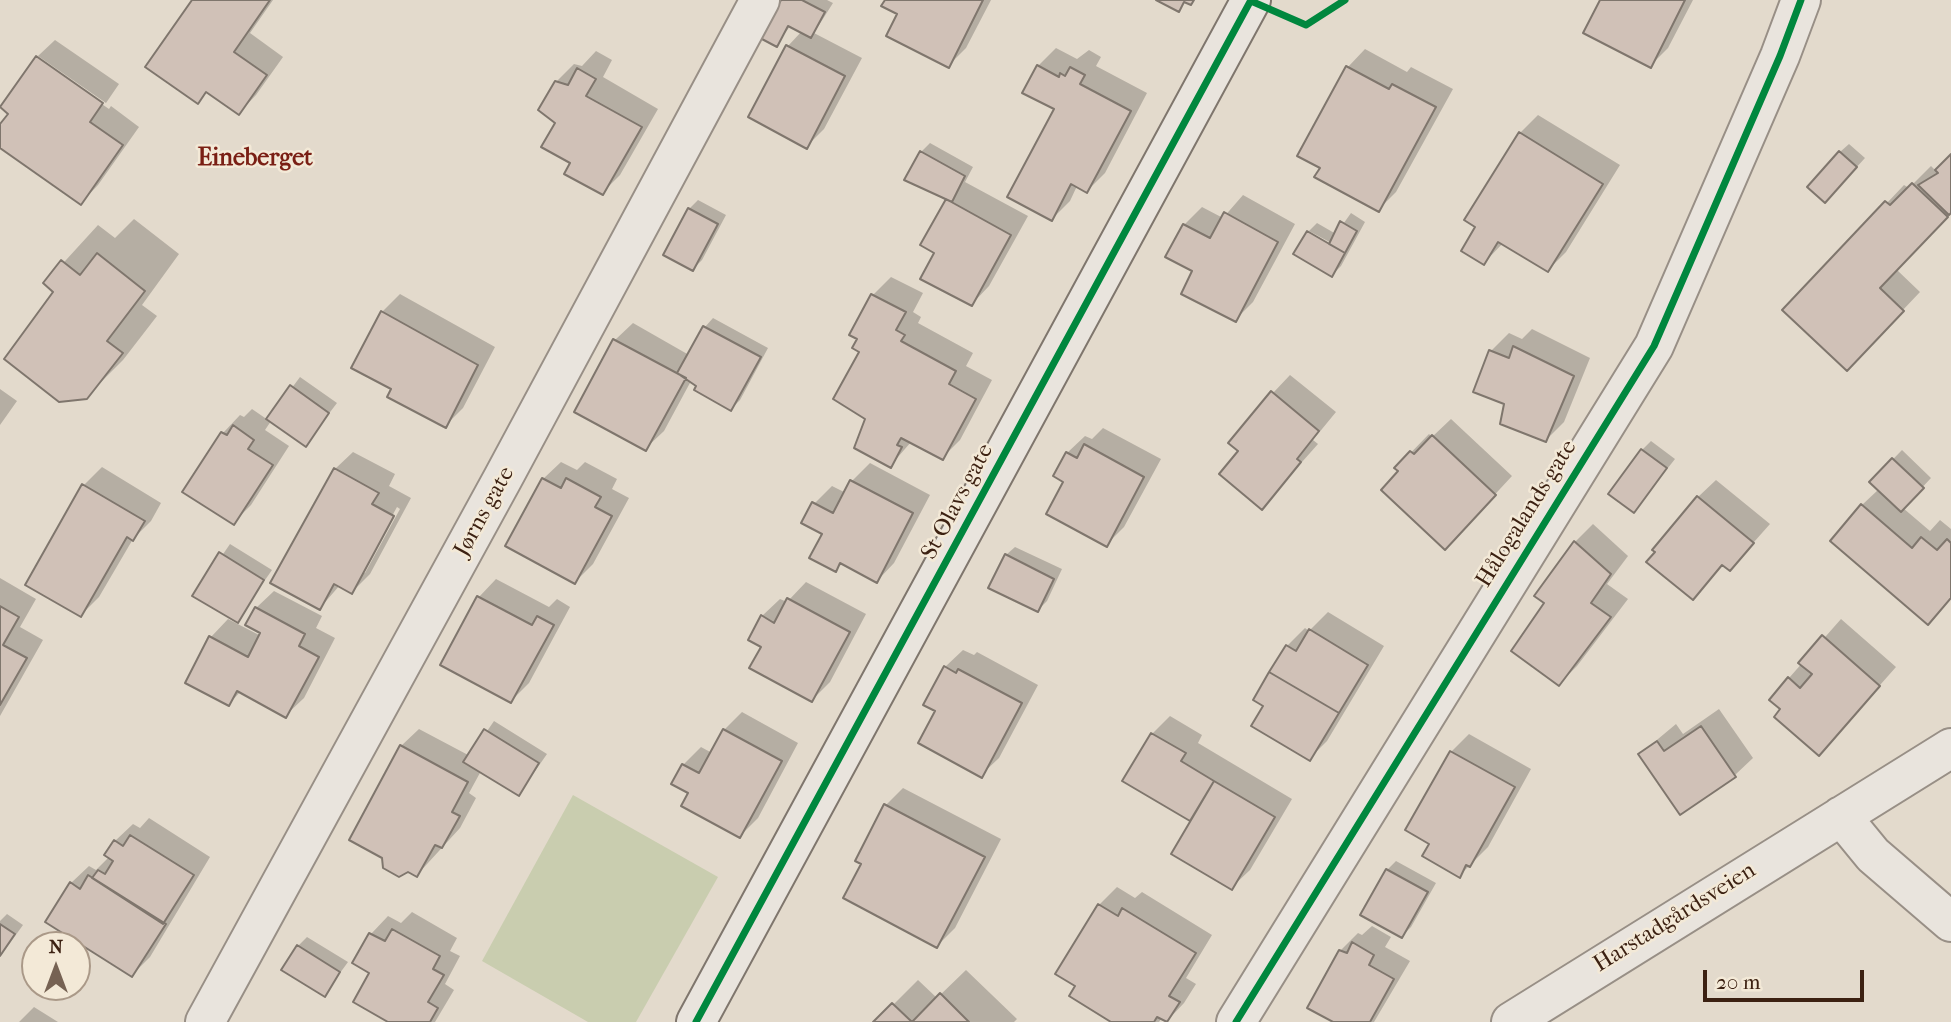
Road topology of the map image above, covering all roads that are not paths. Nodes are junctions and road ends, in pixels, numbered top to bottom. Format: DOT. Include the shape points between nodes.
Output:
graph roads {
  1 [pos="760,0"];
  2 [pos="1251,0"];
  3 [pos="1801,0"];
  4 [pos="1951,748"];
  5 [pos="1841,816"];
  6 [pos="1951,922"];
  7 [pos="205,1022"];
  8 [pos="696,1022"];
  9 [pos="1236,1022"];
  10 [pos="1511,1022"];
  1 -- 7 [label="street, Jørns gate"];
  2 -- 8 [label="street, St Olavs gate"];
  3 -- 9 [label="street, Hålogalands gate" via="1654,346"];
  4 -- 5 [label="street, Harstadgårdsveien"];
  5 -- 6 [label="street" via="1873,855"];
  5 -- 10 [label="street, Harstadgårdsveien"];
}
